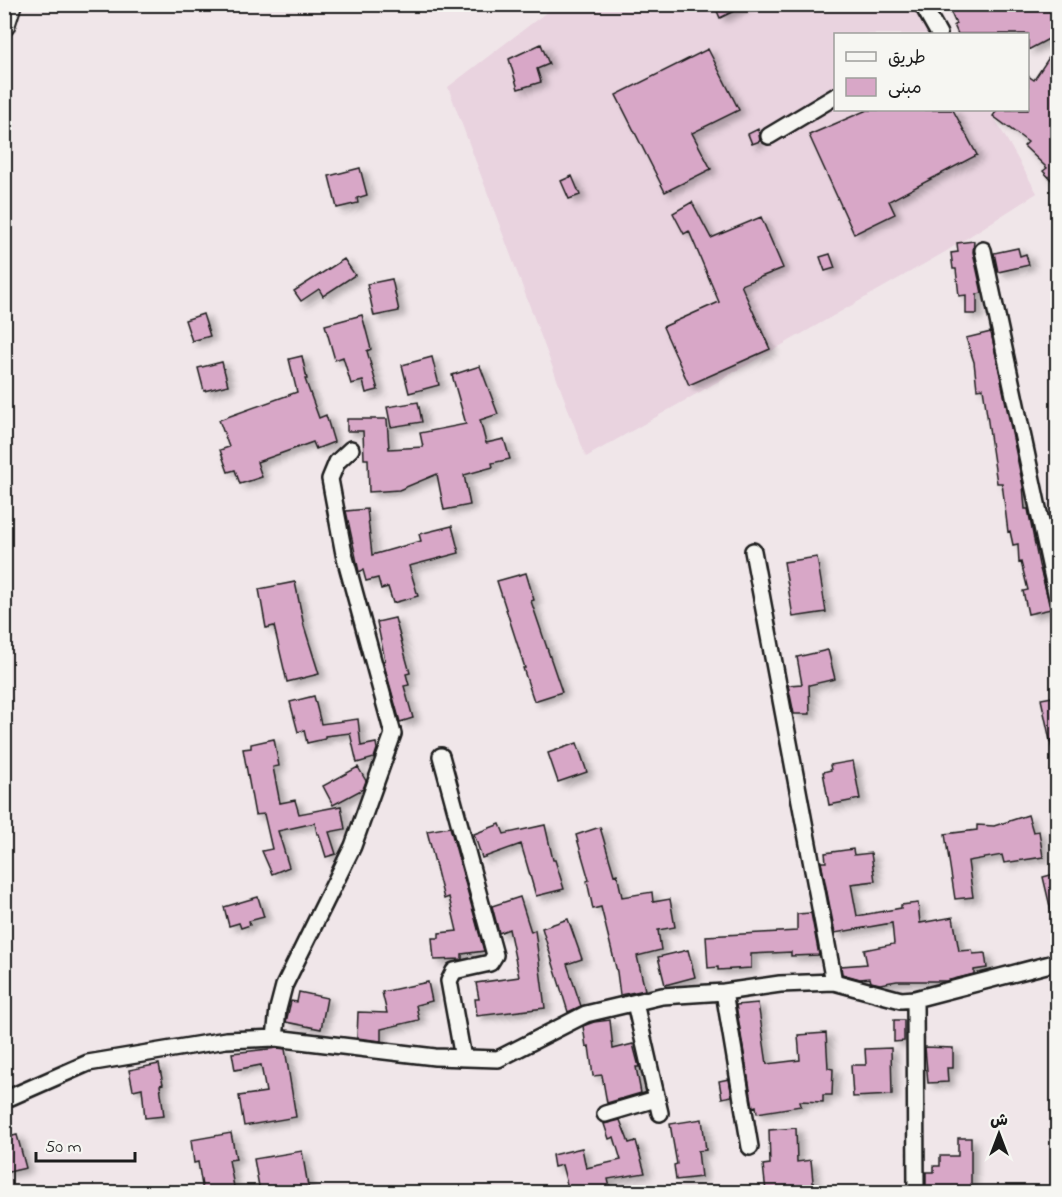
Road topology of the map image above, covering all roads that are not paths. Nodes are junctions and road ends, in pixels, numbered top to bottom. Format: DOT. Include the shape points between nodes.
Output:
graph roads {
  1 [pos="11,4"];
  2 [pos="922,4"];
  3 [pos="4,26"];
  4 [pos="937,33"];
  5 [pos="834,97"];
  6 [pos="769,136"];
  7 [pos="983,250"];
  8 [pos="351,449"];
  9 [pos="753,551"];
  10 [pos="1058,602"];
  11 [pos="441,756"];
  12 [pos="1058,962"];
  13 [pos="834,982"];
  14 [pos="724,992"];
  15 [pos="915,999"];
  16 [pos="635,1003"];
  17 [pos="275,1038"];
  18 [pos="464,1058"];
  19 [pos="4,1100"];
  20 [pos="605,1114"];
  21 [pos="750,1147"];
  22 [pos="916,1192"];
  1 -- 3 [label="main road"];
  2 -- 4 [label="street"];
  5 -- 6 [label="street"];
  7 -- 10 [label="street"];
  8 -- 17 [label="street" via="337,462 330,479 344,554 393,734 353,846 284,986"];
  9 -- 13 [label="street"];
  11 -- 18 [label="street" via="495,955 490,963 454,971 448,981"];
  12 -- 15 [label="street"];
  13 -- 14 [label="street"];
  13 -- 15 [label="street" via="901,1000"];
  14 -- 16 [label="street" via="662,996"];
  14 -- 21 [label="street"];
  15 -- 22 [label="street"];
  16 -- 18 [label="street" via="586,1014 498,1059"];
  16 -- 20 [label="street" via="658,1106"];
  17 -- 18 [label="street"];
  17 -- 19 [label="street" via="226,1040 88,1063"];
}
